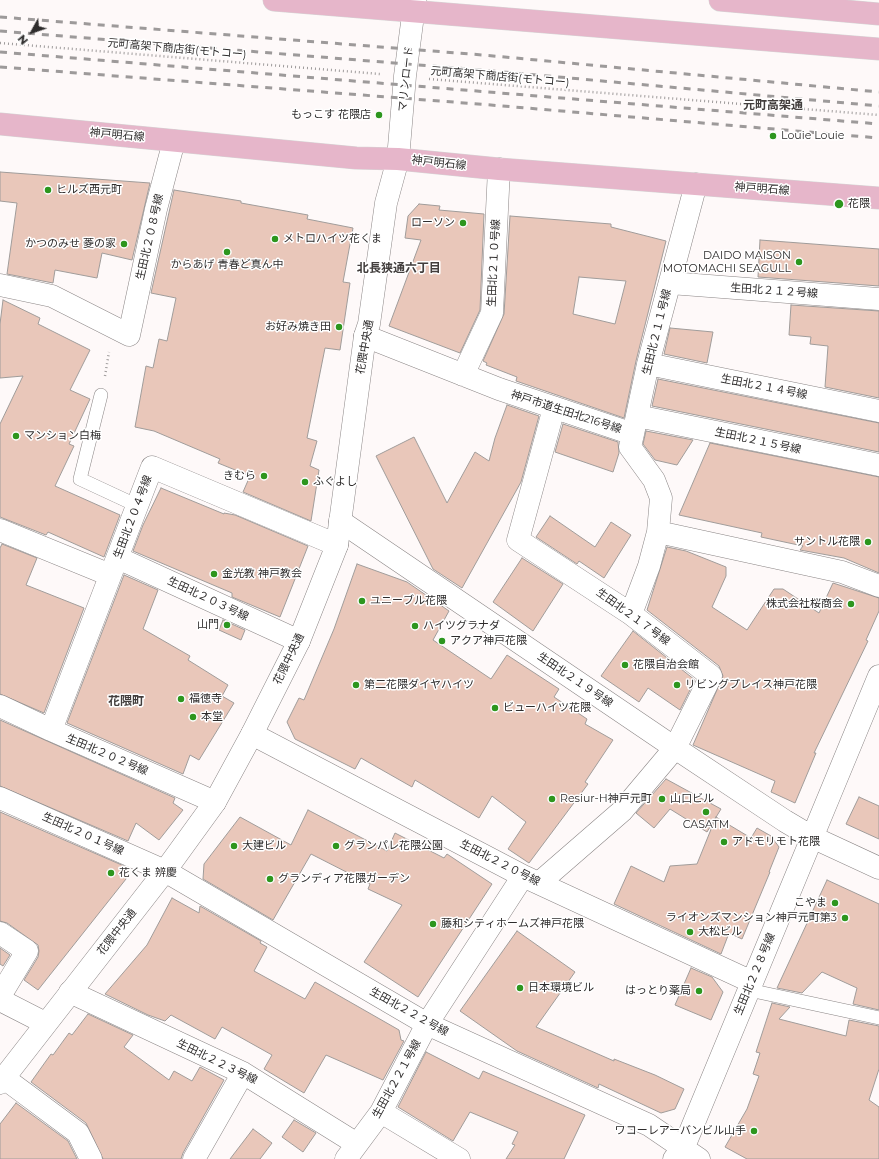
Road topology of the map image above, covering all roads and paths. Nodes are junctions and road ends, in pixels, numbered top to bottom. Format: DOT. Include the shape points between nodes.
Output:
graph roads {
  1 [pos="274,0"];
  2 [pos="720,0"];
  3 [pos="414,6"];
  4 [pos="879,14"];
  5 [pos="0,43"];
  6 [pos="879,49"];
  7 [pos="405,76"];
  8 [pos="879,115"];
  9 [pos="0,124"];
  10 [pos="174,141"];
  11 [pos="398,159"];
  12 [pos="498,169"];
  13 [pos="696,184"];
  14 [pos="879,198"];
  15 [pos="670,283"];
  16 [pos="0,285"];
  17 [pos="879,299"];
  18 [pos="365,336"];
  19 [pos="648,364"];
  20 [pos="464,375"];
  21 [pos="101,395"];
  22 [pos="554,408"];
  23 [pos="879,411"];
  24 [pos="635,425"];
  25 [pos="879,465"];
  26 [pos="138,506"];
  27 [pos="340,521"];
  28 [pos="0,530"];
  29 [pos="658,532"];
  30 [pos="337,545"];
  31 [pos="114,566"];
  32 [pos="879,586"];
  33 [pos="631,614"];
  34 [pos="299,641"];
  35 [pos="879,676"];
  36 [pos="0,706"];
  37 [pos="51,730"];
  38 [pos="252,734"];
  39 [pos="675,748"];
  40 [pos="0,798"];
  41 [pos="215,802"];
  42 [pos="812,837"];
  43 [pos="879,868"];
  44 [pos="165,871"];
  45 [pos="531,880"];
  46 [pos="0,933"];
  47 [pos="751,986"];
  48 [pos="70,992"];
  49 [pos="0,996"];
  50 [pos="0,1000"];
  51 [pos="879,1018"];
  52 [pos="45,1023"];
  53 [pos="427,1024"];
  54 [pos="243,1073"];
  55 [pos="2,1081"];
  56 [pos="381,1112"];
  57 [pos="352,1151"];
  58 [pos="685,1156"];
  59 [pos="91,1159"];
  60 [pos="194,1159"];
  61 [pos="458,1159"];
  1 -- 3 [label="main road"];
  2 -- 4 [label="main road"];
  3 -- 6 [label="main road"];
  3 -- 7 [label="street, マリンロード"];
  5 -- 7 [label="path, 元町高架下商店街(モトコー)"];
  7 -- 8 [label="path, 元町高架下商店街(モトコー)"];
  7 -- 11 [label="street, マリンロード"];
  9 -- 10 [label="main road, 神戸明石線"];
  10 -- 11 [label="main road, 神戸明石線" via="356,158"];
  10 -- 16 [label="street, 生田北２０８号線" via="156,209 129,335 52,296"];
  11 -- 12 [label="main road, 神戸明石線"];
  11 -- 18 [label="street, 花隈中央通" via="386,203 369,324"];
  12 -- 13 [label="main road, 神戸明石線"];
  12 -- 20 [label="street, 生田北２１０号線" via="492,313"];
  13 -- 14 [label="main road, 神戸明石線"];
  13 -- 15 [label="street, 生田北２１１号線"];
  15 -- 17 [label="street, 生田北２１２号線"];
  15 -- 19 [label="street, 生田北２１１号線"];
  18 -- 20 [label="street, 神戸市道生田北216号線"];
  18 -- 27 [label="street, 花隈中央通"];
  19 -- 23 [label="street, 生田北２１４号線"];
  19 -- 24 [label="street, 生田北２１１号線"];
  20 -- 22 [label="street, 神戸市道生田北216号線"];
  21 -- 26 [label="lane" via="80,479"];
  22 -- 24 [label="street, 神戸市道生田北216号線"];
  22 -- 33 [label="street, 生田北２１７号線" via="518,540"];
  24 -- 25 [label="street, 生田北２１５号線"];
  24 -- 29 [label="street, 神戸市道生田北216号線" via="630,447 654,480 661,498"];
  26 -- 30 [label="street, 生田北２０４号線" via="152,467"];
  26 -- 31 [label="street, 生田北２０４号線"];
  27 -- 30 [label="street, 花隈中央通"];
  27 -- 39 [label="street, 生田北２１９号線"];
  28 -- 31 [label="street, 生田北２０３号線"];
  29 -- 32 [label="street" via="842,572"];
  29 -- 33 [label="street, 神戸市道生田北216号線" via="649,566"];
  30 -- 34 [label="street, 花隈中央通"];
  31 -- 34 [label="street, 生田北２０３号線"];
  31 -- 37 [label="street, 生田北２０４号線"];
  33 -- 39 [label="street, 生田北２１７号線" via="711,676"];
  34 -- 38 [label="street, 花隈中央通"];
  35 -- 42 [label="street, 生田北２２８号線"];
  36 -- 37 [label="street, 生田北２０２号線"];
  37 -- 41 [label="street, 生田北２０２号線"];
  38 -- 41 [label="street, 花隈中央通"];
  38 -- 45 [label="street, 生田北２２０号線"];
  39 -- 42 [label="street, 生田北２１９号線"];
  39 -- 45 [label="street, 生田北２１７号線" via="622,811"];
  40 -- 44 [label="street, 生田北２０１号線"];
  41 -- 44 [label="street, 花隈中央通"];
  42 -- 43 [label="street, 生田北２１９号線"];
  42 -- 47 [label="street, 生田北２２８号線"];
  44 -- 48 [label="street, 花隈中央通"];
  44 -- 53 [label="street, 生田北２２２号線"];
  45 -- 47 [label="street, 生田北２２０号線"];
  45 -- 53 [label="street, 生田北２２１号線"];
  46 -- 49 [label="street" via="27,951"];
  47 -- 51 [label="lane"];
  47 -- 58 [label="street, 生田北２２８号線"];
  48 -- 52 [label="street, 花隈中央通"];
  48 -- 54 [label="street, 生田北２２３号線"];
  50 -- 52 [label="street"];
  52 -- 55 [label="street, 花隈中央通"];
  53 -- 56 [label="street, 生田北２２１号線"];
  53 -- 58 [label="street, 生田北２２２号線" via="649,1125"];
  54 -- 57 [label="street, 生田北２２３号線"];
  54 -- 60 [label="street"];
  55 -- 59 [label="street" via="78,1133"];
  56 -- 57 [label="street, 生田北２２１号線"];
  56 -- 61 [label="street"];
}
